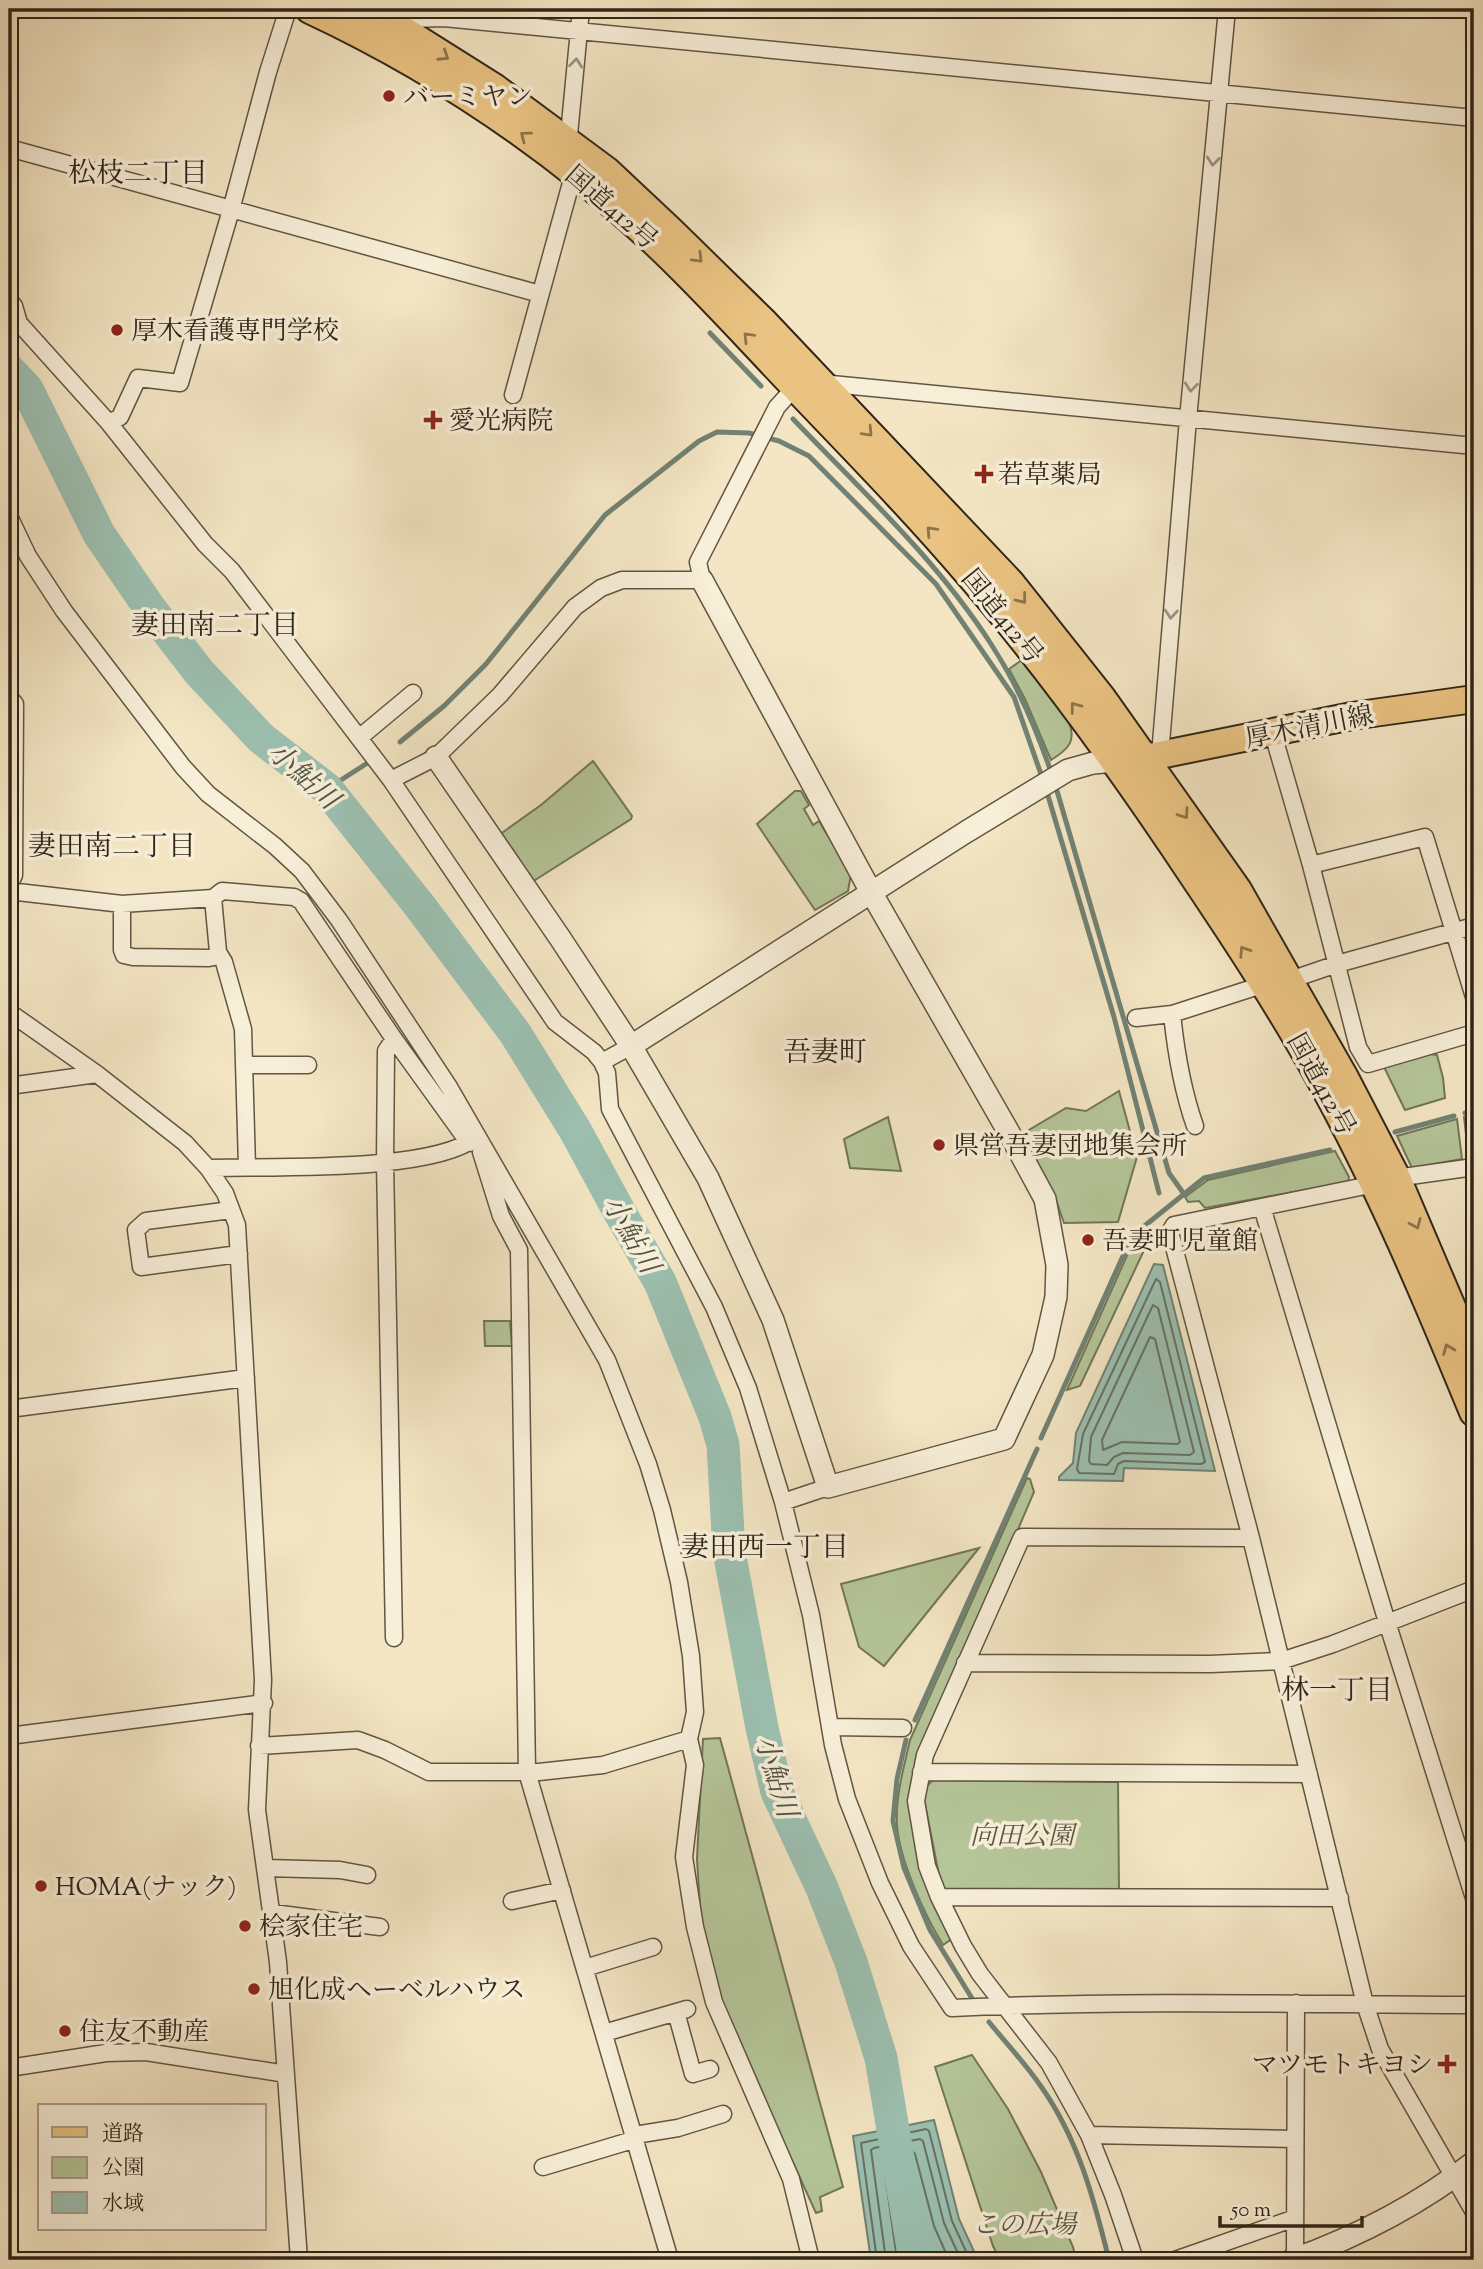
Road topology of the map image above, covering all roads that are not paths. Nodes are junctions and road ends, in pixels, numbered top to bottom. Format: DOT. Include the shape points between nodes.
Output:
graph roads {
  1 [pos="288,9"];
  2 [pos="310,9"];
  3 [pos="364,9"];
  4 [pos="581,9"];
  5 [pos="1227,9"];
  6 [pos="394,25"];
  7 [pos="579,32"];
  8 [pos="1220,93"];
  9 [pos="1474,118"];
  10 [pos="567,142"];
  11 [pos="9,148"];
  12 [pos="574,172"];
  13 [pos="231,210"];
  14 [pos="540,294"];
  15 [pos="9,300"];
  16 [pos="808,385"];
  17 [pos="513,396"];
  18 [pos="1188,419"];
  19 [pos="109,423"];
  20 [pos="1474,446"];
  21 [pos="9,516"];
  22 [pos="702,580"];
  23 [pos="413,693"];
  24 [pos="9,697"];
  25 [pos="1474,699"];
  26 [pos="1273,734"];
  27 [pos="359,738"];
  28 [pos="436,757"];
  29 [pos="1152,757"];
  30 [pos="1116,761"];
  31 [pos="391,780"];
  32 [pos="1311,865"];
  33 [pos="9,888"];
  34 [pos="871,892"];
  35 [pos="213,898"];
  36 [pos="122,904"];
  37 [pos="1474,926"];
  38 [pos="1454,932"];
  39 [pos="220,956"];
  40 [pos="1337,964"];
  41 [pos="1278,982"];
  42 [pos="1474,997"];
  43 [pos="9,1012"];
  44 [pos="1172,1014"];
  45 [pos="1136,1018"];
  46 [pos="1474,1033"];
  47 [pos="394,1040"];
  48 [pos="631,1046"];
  49 [pos="602,1062"];
  50 [pos="244,1065"];
  51 [pos="308,1065"];
  52 [pos="97,1074"];
  53 [pos="9,1086"];
  54 [pos="1195,1126"];
  55 [pos="473,1139"];
  56 [pos="385,1162"];
  57 [pos="247,1166"];
  58 [pos="1474,1167"];
  59 [pos="208,1168"];
  60 [pos="1385,1181"];
  61 [pos="1262,1207"];
  62 [pos="231,1210"];
  63 [pos="239,1254"];
  64 [pos="1474,1361"];
  65 [pos="246,1378"];
  66 [pos="9,1409"];
  67 [pos="1474,1412"];
  68 [pos="828,1487"];
  69 [pos="783,1502"];
  70 [pos="1251,1538"];
  71 [pos="1474,1589"];
  72 [pos="1387,1622"];
  73 [pos="394,1637"];
  74 [pos="1281,1661"];
  75 [pos="965,1663"];
  76 [pos="264,1703"];
  77 [pos="830,1727"];
  78 [pos="903,1728"];
  79 [pos="9,1736"];
  80 [pos="689,1740"];
  81 [pos="259,1746"];
  82 [pos="527,1772"];
  83 [pos="921,1772"];
  84 [pos="1310,1774"];
  85 [pos="266,1868"];
  86 [pos="367,1875"];
  87 [pos="562,1890"];
  88 [pos="939,1897"];
  89 [pos="1340,1898"];
  90 [pos="1474,1898"];
  91 [pos="512,1901"];
  92 [pos="273,1913"];
  93 [pos="380,1927"];
  94 [pos="653,1947"];
  95 [pos="585,1968"];
  96 [pos="1296,2003"];
  97 [pos="1365,2004"];
  98 [pos="1006,2005"];
  99 [pos="1474,2005"];
  100 [pos="604,2033"];
  101 [pos="9,2068"];
  102 [pos="710,2069"];
  103 [pos="286,2074"];
  104 [pos="723,2114"];
  105 [pos="1089,2135"];
  106 [pos="635,2137"];
  107 [pos="1295,2139"];
  108 [pos="1474,2162"];
  109 [pos="543,2167"];
  110 [pos="1454,2177"];
  111 [pos="1474,2212"];
  112 [pos="1294,2218"];
  113 [pos="299,2260"];
  114 [pos="670,2260"];
  115 [pos="811,2260"];
  116 [pos="1135,2260"];
  117 [pos="1175,2260"];
  118 [pos="1294,2260"];
  1 -- 13 [label="street"];
  12 -- 2 [label="highway, 国道412号, one-way" via="499,116 374,39"];
  3 -- 6 [label="highway, 国道412号"];
  4 -- 7 [label="street"];
  5 -- 8 [label="street"];
  6 -- 7 [label="street" via="444,18"];
  6 -- 10 [label="highway, 国道412号, one-way" via="494,88"];
  7 -- 8 [label="street"];
  10 -- 7 [label="street, one-way"];
  8 -- 9 [label="street"];
  8 -- 18 [label="street, one-way"];
  10 -- 12 [label="street"];
  10 -- 16 [label="highway, 国道412号, one-way" via="606,171 671,232"];
  11 -- 13 [label="street"];
  12 -- 14 [label="street"];
  16 -- 12 [label="highway, 国道412号, one-way"];
  13 -- 14 [label="street"];
  13 -- 19 [label="street" via="180,383 138,378 120,416"];
  14 -- 17 [label="street"];
  15 -- 19 [label="street" via="19,323"];
  16 -- 18 [label="street"];
  16 -- 22 [label="street" via="781,400 698,562"];
  16 -- 29 [label="highway, 国道412号, one-way" via="1010,583"];
  30 -- 16 [label="highway, 国道412号, one-way" via="1020,634"];
  18 -- 20 [label="street"];
  18 -- 29 [label="street, one-way"];
  19 -- 27 [label="street" via="205,544 232,571"];
  21 -- 55 [label="street" via="28,556 64,611 183,767 302,871 332,910 442,1076"];
  22 -- 28 [label="street" via="622,580 601,587 575,607 508,687"];
  22 -- 34 [label="street"];
  23 -- 27 [label="street"];
  24 -- 33 [label="street" via="15,704 14,875"];
  25 -- 26 [label="main road, 厚木清川線" via="1352,716"];
  26 -- 29 [label="main road, 厚木清川線"];
  26 -- 32 [label="street"];
  27 -- 31 [label="street"];
  28 -- 31 [label="street"];
  28 -- 48 [label="street"];
  29 -- 30 [label="street"];
  29 -- 41 [label="highway, 国道412号, one-way" via="1237,890"];
  30 -- 34 [label="street" via="1080,766 1059,776"];
  41 -- 30 [label="highway, 国道412号, one-way"];
  31 -- 49 [label="street" via="555,1023"];
  32 -- 38 [label="street" via="1425,837"];
  32 -- 40 [label="street"];
  33 -- 36 [label="street"];
  34 -- 48 [label="street"];
  34 -- 68 [label="street" via="1045,1199 1057,1265 1056,1297 1043,1354 1004,1439"];
  35 -- 36 [label="street"];
  35 -- 39 [label="street"];
  35 -- 47 [label="street" via="222,891 301,901"];
  36 -- 39 [label="street" via="124,955"];
  37 -- 38 [label="street"];
  38 -- 40 [label="street"];
  38 -- 42 [label="street"];
  39 -- 50 [label="street" via="243,1029"];
  40 -- 41 [label="street"];
  40 -- 46 [label="street" via="1358,1046 1368,1064"];
  41 -- 44 [label="street"];
  41 -- 60 [label="highway, 国道412号"];
  43 -- 52 [label="street"];
  44 -- 45 [label="street"];
  44 -- 54 [label="street" via="1180,1107"];
  47 -- 55 [label="street"];
  47 -- 56 [label="street" via="386,1051"];
  48 -- 49 [label="street"];
  48 -- 68 [label="street" via="708,1178 757,1282"];
  49 -- 69 [label="street" via="610,1109 714,1307 748,1388"];
  50 -- 51 [label="street"];
  50 -- 57 [label="street"];
  52 -- 53 [label="street"];
  52 -- 59 [label="street" via="185,1143"];
  55 -- 56 [label="street" via="442,1153"];
  55 -- 80 [label="street" via="607,1360 648,1464 679,1582 691,1656 695,1712"];
  55 -- 82 [label="street" via="501,1216 519,1250"];
  56 -- 57 [label="street"];
  56 -- 73 [label="street"];
  57 -- 59 [label="street"];
  58 -- 60 [label="street"];
  59 -- 62 [label="street"];
  60 -- 61 [label="street"];
  60 -- 64 [label="highway, 国道412号, one-way"];
  67 -- 60 [label="highway, 国道412号, one-way"];
  61 -- 70 [label="street" via="1174,1225 1170,1232"];
  61 -- 72 [label="street"];
  62 -- 63 [label="street"];
  62 -- 63 [label="street" via="146,1221 136,1230 141,1267"];
  63 -- 65 [label="street"];
  65 -- 66 [label="street"];
  65 -- 76 [label="street"];
  68 -- 69 [label="street"];
  69 -- 77 [label="street" via="811,1615"];
  70 -- 74 [label="street"];
  70 -- 75 [label="street" via="1022,1538"];
  71 -- 72 [label="street"];
  72 -- 74 [label="street"];
  72 -- 90 [label="street"];
  74 -- 75 [label="street"];
  74 -- 84 [label="street"];
  75 -- 83 [label="street"];
  76 -- 79 [label="street"];
  76 -- 81 [label="street"];
  77 -- 78 [label="street"];
  77 -- 98 [label="street" via="847,1799 911,1946 952,2008"];
  80 -- 82 [label="street" via="603,1765"];
  80 -- 115 [label="street" via="695,1765 684,1857 695,1927 713,2003 791,2179"];
  81 -- 82 [label="street" via="358,1740 429,1772"];
  81 -- 85 [label="street" via="257,1810"];
  82 -- 87 [label="street"];
  83 -- 84 [label="street"];
  83 -- 88 [label="street" via="916,1801 927,1866"];
  84 -- 89 [label="street"];
  85 -- 86 [label="street"];
  85 -- 92 [label="street"];
  87 -- 91 [label="street"];
  87 -- 95 [label="street"];
  88 -- 89 [label="street"];
  88 -- 98 [label="street" via="962,1946"];
  89 -- 97 [label="street"];
  92 -- 93 [label="street"];
  92 -- 103 [label="street"];
  94 -- 95 [label="street"];
  95 -- 100 [label="street"];
  96 -- 97 [label="street"];
  96 -- 98 [label="street"];
  96 -- 107 [label="street"];
  97 -- 99 [label="street"];
  97 -- 110 [label="street" via="1380,2049"];
  98 -- 105 [label="street" via="1049,2063"];
  100 -- 102 [label="street" via="681,2011 685,2076"];
  100 -- 106 [label="street"];
  101 -- 103 [label="street" via="106,2053 146,2052"];
  103 -- 113 [label="street"];
  104 -- 106 [label="street"];
  105 -- 107 [label="street"];
  105 -- 116 [label="street"];
  106 -- 109 [label="street"];
  106 -- 114 [label="street"];
  107 -- 112 [label="street"];
  108 -- 110 [label="street"];
  110 -- 111 [label="street"];
  110 -- 118 [label="street" via="1353,2235"];
  112 -- 117 [label="street"];
  112 -- 118 [label="street"];
}
